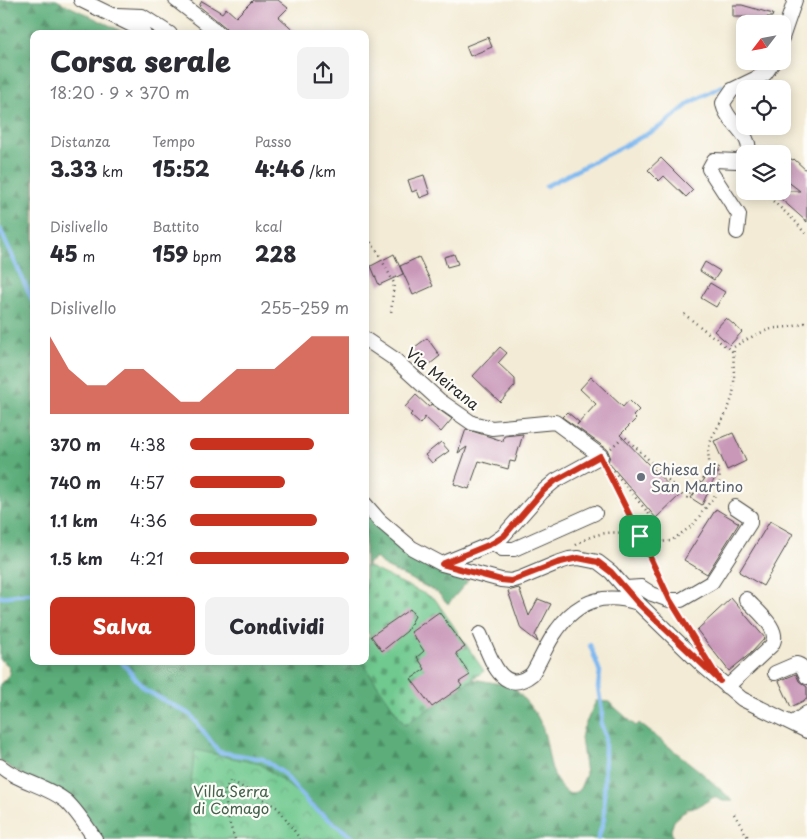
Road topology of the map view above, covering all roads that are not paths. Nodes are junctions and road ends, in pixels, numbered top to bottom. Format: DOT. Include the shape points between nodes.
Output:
graph roads {
  1 [pos="81,0"];
  2 [pos="176,0"];
  3 [pos="795,0"];
  4 [pos="803,0"];
  5 [pos="807,3"];
  6 [pos="113,15"];
  7 [pos="790,15"];
  8 [pos="140,30"];
  9 [pos="164,30"];
  10 [pos="215,30"];
  11 [pos="768,70"];
  12 [pos="749,145"];
  13 [pos="736,161"];
  14 [pos="737,232"];
  15 [pos="369,342"];
  16 [pos="735,507"];
  17 [pos="369,508"];
  18 [pos="595,514"];
  19 [pos="493,543"];
  20 [pos="442,564"];
  21 [pos="626,588"];
  22 [pos="746,598"];
  23 [pos="638,603"];
  24 [pos="480,634"];
  25 [pos="776,673"];
  26 [pos="807,678"];
  27 [pos="727,687"];
  28 [pos="807,712"];
  29 [pos="793,723"];
  30 [pos="807,731"];
  31 [pos="0,766"];
  32 [pos="94,839"];
  1 -- 6 [label="street"];
  2 -- 10 [label="street"];
  3 -- 7 [label="street"];
  4 -- 5 [label="street"];
  6 -- 8 [label="street"];
  6 -- 9 [label="street" via="142,16"];
  11 -- 12 [label="street" via="732,90 723,103 724,111"];
  13 -- 14 [label="street" via="714,160 708,169 739,215"];
  15 -- 19 [label="street, Via Meirana" via="472,423 492,428 555,422 600,456 555,481 504,536"];
  16 -- 21 [label="street" via="750,517 750,522 712,582 681,600 670,600 641,587"];
  17 -- 20 [label="street" via="412,548"];
  18 -- 19 [label="street" via="514,549 502,549"];
  19 -- 20 [label="street"];
  20 -- 21 [label="street" via="511,581 578,558 598,562"];
  21 -- 23 [label="street"];
  22 -- 27 [label="street" via="775,633 775,641"];
  23 -- 24 [label="street" via="613,597 585,603 556,630 532,674 519,681 500,674"];
  23 -- 27 [label="street"];
  25 -- 26 [label="street" via="800,664"];
  27 -- 29 [label="street" via="742,699"];
  28 -- 29 [label="street"];
  29 -- 30 [label="street"];
  31 -- 32 [label="street" via="66,802"];
}
